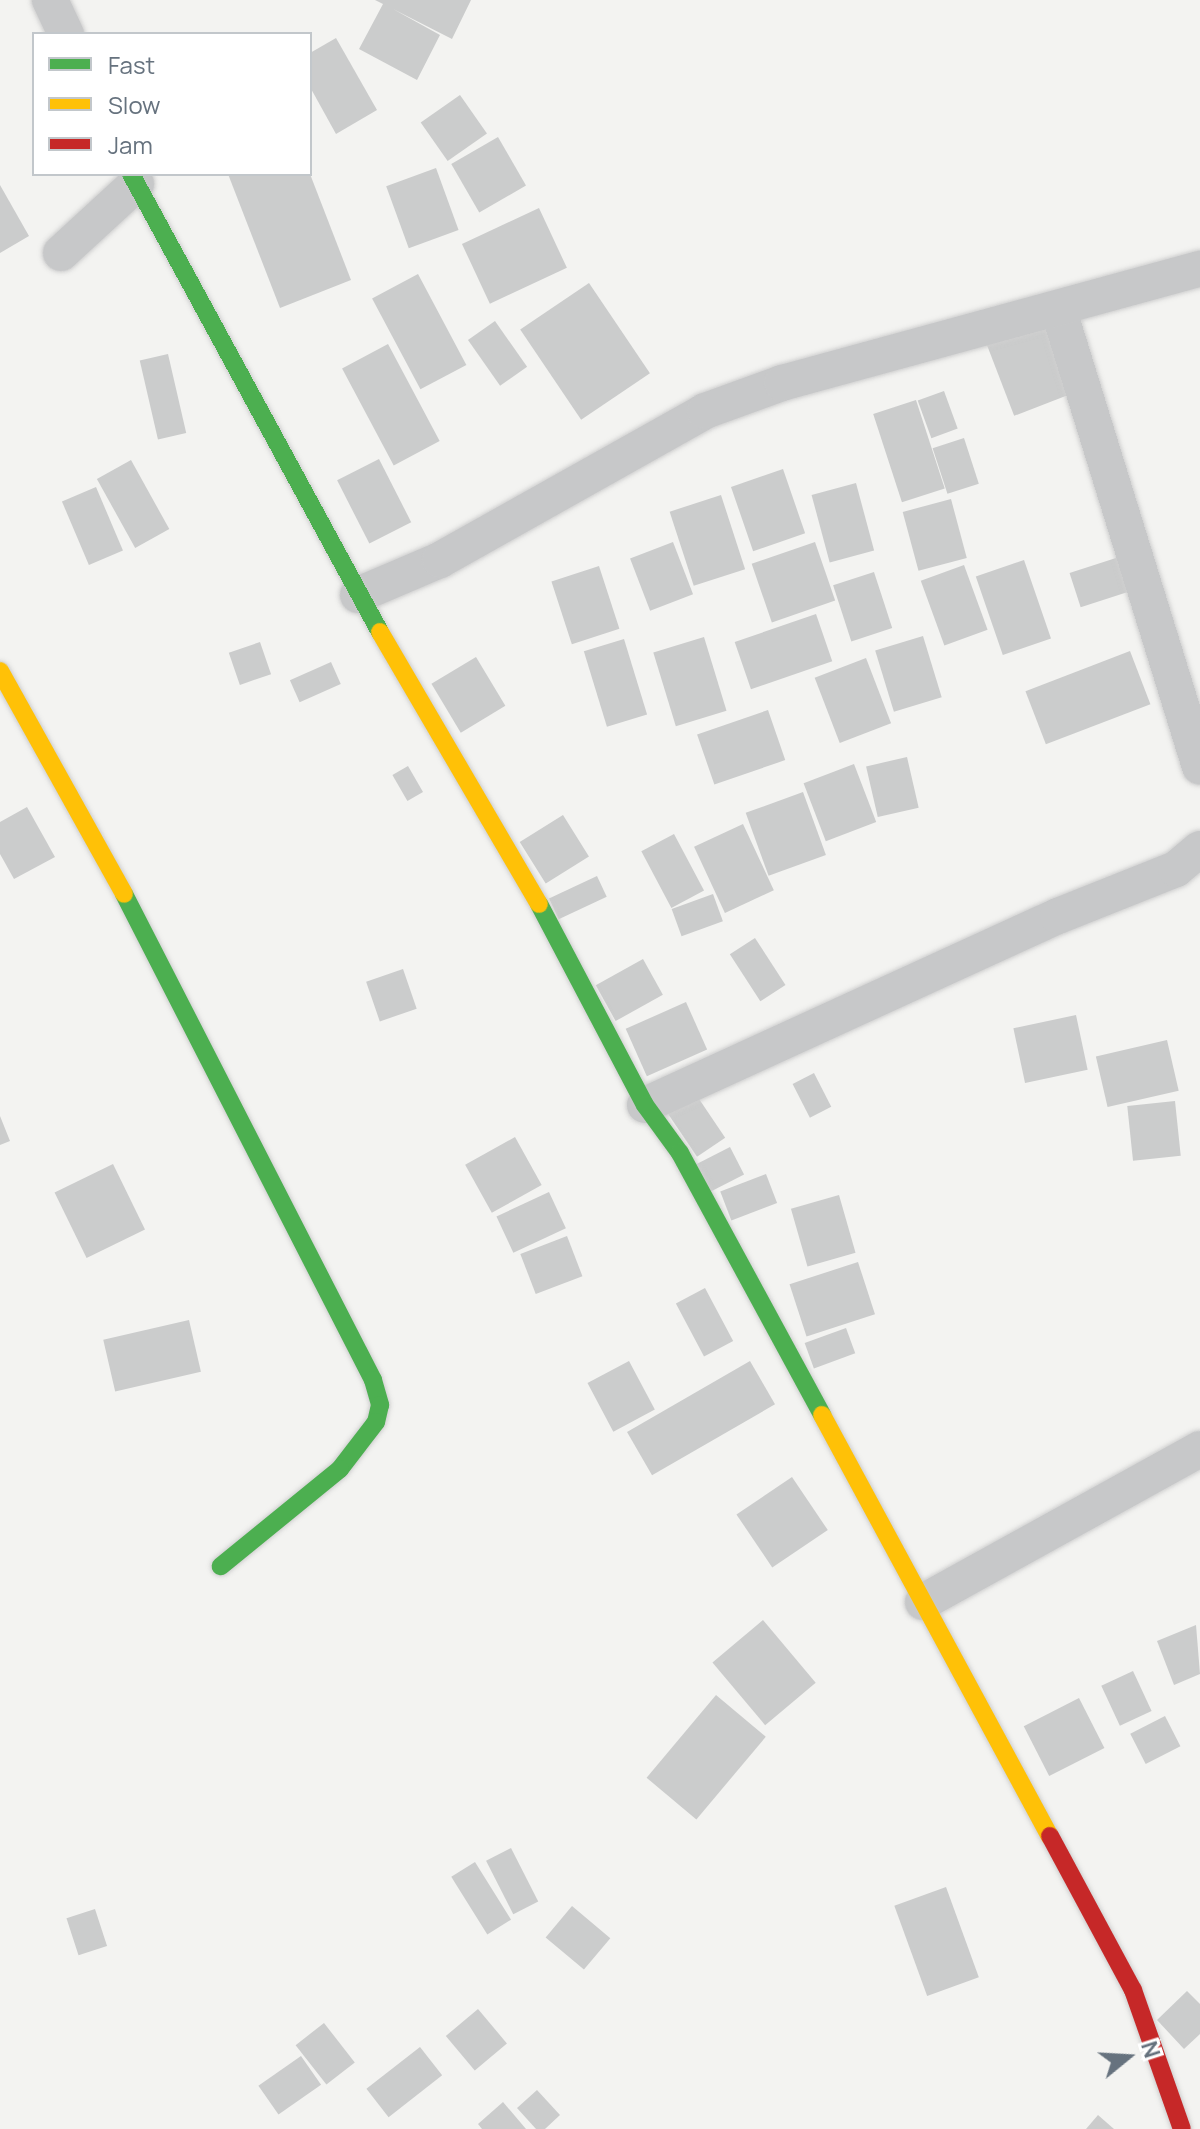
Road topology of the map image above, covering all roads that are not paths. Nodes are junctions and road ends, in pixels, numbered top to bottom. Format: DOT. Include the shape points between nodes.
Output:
graph roads {
  1 [pos="50,0"];
  2 [pos="65,32"];
  3 [pos="134,179"];
  4 [pos="61,253"];
  5 [pos="1200,269"];
  6 [pos="1058,308"];
  7 [pos="358,595"];
  8 [pos="0,671"];
  9 [pos="1200,767"];
  10 [pos="1200,849"];
  11 [pos="645,1105"];
  12 [pos="1200,1449"];
  13 [pos="221,1566"];
  14 [pos="923,1602"];
  15 [pos="1182,2129"];
  1 -- 2 [label="street"];
  3 -- 4 [label="street"];
  3 -- 7 [label="street"];
  5 -- 6 [label="street"];
  6 -- 7 [label="street" via="782,383 705,411 440,560"];
  6 -- 9 [label="street"];
  7 -- 11 [label="street" via="557,936"];
  8 -- 13 [label="street" via="114,874 373,1380 380,1405 376,1422 340,1469"];
  10 -- 11 [label="street" via="1176,869 1058,916"];
  11 -- 14 [label="street" via="680,1153"];
  12 -- 14 [label="street"];
  14 -- 15 [label="street" via="1133,1990"];
}
